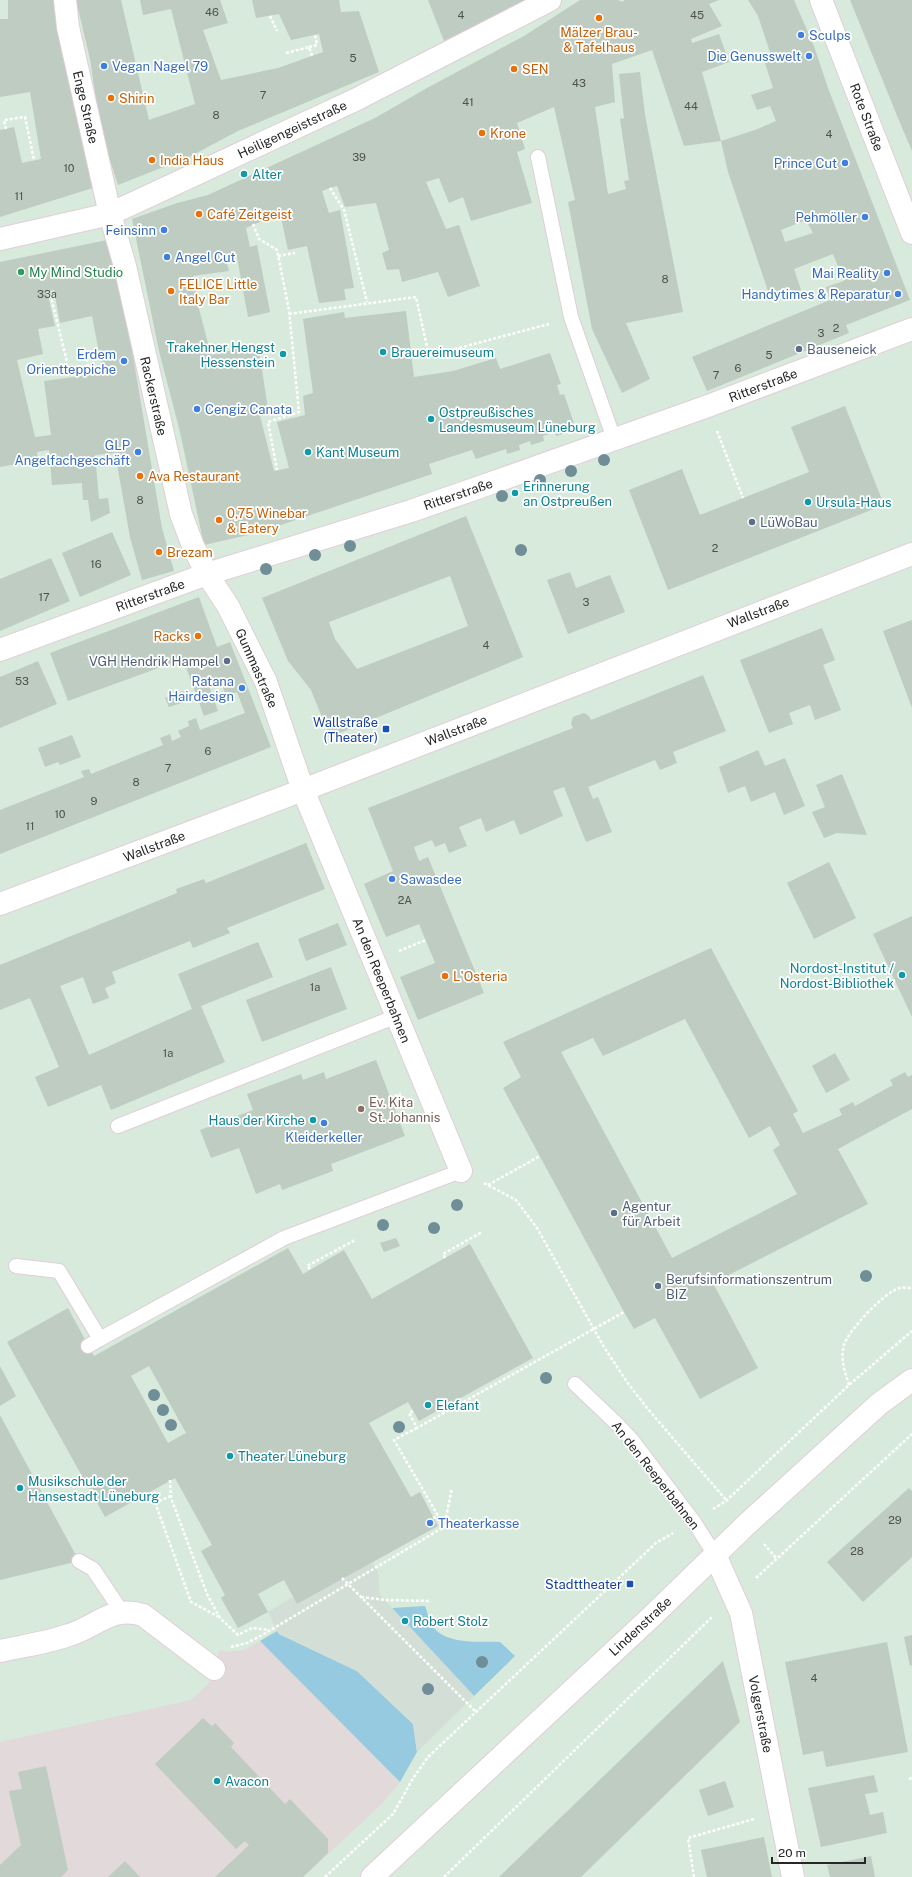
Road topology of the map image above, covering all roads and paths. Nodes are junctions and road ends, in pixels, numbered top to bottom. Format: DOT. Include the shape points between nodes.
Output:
graph roads {
  1 [pos="65,0"];
  2 [pos="550,0"];
  3 [pos="820,0"];
  4 [pos="270,16"];
  5 [pos="277,31"];
  6 [pos="315,35"];
  7 [pos="310,47"];
  8 [pos="286,53"];
  9 [pos="312,56"];
  10 [pos="6,129"];
  11 [pos="538,157"];
  12 [pos="34,160"];
  13 [pos="330,188"];
  14 [pos="110,214"];
  15 [pos="253,224"];
  16 [pos="912,233"];
  17 [pos="0,239"];
  18 [pos="295,253"];
  19 [pos="278,256"];
  20 [pos="48,294"];
  21 [pos="367,302"];
  22 [pos="289,314"];
  23 [pos="571,318"];
  24 [pos="912,329"];
  25 [pos="87,360"];
  26 [pos="67,362"];
  27 [pos="89,375"];
  28 [pos="708,406"];
  29 [pos="614,439"];
  30 [pos="277,470"];
  31 [pos="743,498"];
  32 [pos="912,554"];
  33 [pos="207,574"];
  34 [pos="0,650"];
  35 [pos="303,790"];
  36 [pos="0,904"];
  37 [pos="397,1016"];
  38 [pos="403,1093"];
  39 [pos="390,1098"];
  40 [pos="118,1126"];
  41 [pos="540,1156"];
  42 [pos="461,1170"];
  43 [pos="488,1185"];
  44 [pos="482,1232"];
  45 [pos="355,1240"];
  46 [pos="445,1258"];
  47 [pos="16,1266"];
  48 [pos="310,1270"];
  49 [pos="912,1288"];
  50 [pos="624,1312"];
  51 [pos="594,1328"];
  52 [pos="912,1330"];
  53 [pos="912,1380"];
  54 [pos="575,1384"];
  55 [pos="849,1385"];
  56 [pos="413,1411"];
  57 [pos="417,1428"];
  58 [pos="912,1434"];
  59 [pos="170,1480"];
  60 [pos="452,1488"];
  61 [pos="171,1496"];
  62 [pos="726,1500"];
  63 [pos="438,1516"];
  64 [pos="434,1518"];
  65 [pos="694,1522"];
  66 [pos="747,1524"];
  67 [pos="444,1527"];
  68 [pos="715,1555"];
  69 [pos="777,1559"];
  70 [pos="79,1561"];
  71 [pos="342,1578"];
  72 [pos="348,1584"];
  73 [pos="735,1596"];
  74 [pos="361,1597"];
  75 [pos="430,1601"];
  76 [pos="122,1612"];
  77 [pos="220,1618"];
  78 [pos="270,1631"];
  79 [pos="264,1634"];
  80 [pos="0,1651"];
  81 [pos="214,1669"];
  82 [pos="476,1712"];
  83 [pos="780,1811"];
  84 [pos="325,1877"];
  85 [pos="372,1877"];
  86 [pos="444,1877"];
  87 [pos="694,1877"];
  88 [pos="793,1877"];
  1 -- 14 [label="street, Enge Straße" via="68,27"];
  2 -- 14 [label="street, Heiligengeiststraße" via="355,100"];
  3 -- 16 [label="street, Rote Straße"];
  4 -- 5 [label="path"];
  6 -- 7 [label="path" via="317,45"];
  7 -- 8 [label="path"];
  7 -- 9 [label="path"];
  10 -- 12 [label="path" via="4,120 25,117"];
  11 -- 23 [label="lane"];
  13 -- 21 [label="path" via="344,210"];
  14 -- 17 [label="street, Heiligengeiststraße"];
  14 -- 33 [label="street, Rackerstraße" via="125,266 181,514"];
  15 -- 19 [label="path" via="259,239 277,250"];
  18 -- 19 [label="path"];
  19 -- 22 [label="path"];
  20 -- 26 [label="path" via="50,293"];
  21 -- 22 [label="path"];
  21 -- 23 [label="path" via="416,297 429,356"];
  22 -- 30 [label="path" via="299,412 268,422"];
  23 -- 29 [label="lane"];
  24 -- 28 [label="street, Ritterstraße"];
  25 -- 27 [label="path"];
  28 -- 29 [label="street, Ritterstraße"];
  28 -- 31 [label="path"];
  29 -- 33 [label="street, Ritterstraße" via="410,511"];
  32 -- 35 [label="street, Wallstraße"];
  33 -- 34 [label="street, Ritterstraße"];
  33 -- 35 [label="street, Gummastraße" via="228,606 266,682"];
  35 -- 36 [label="street, Wallstraße"];
  35 -- 37 [label="street, An den Reeperbahnen"];
  37 -- 40 [label="lane"];
  37 -- 42 [label="street, An den Reeperbahnen"];
  38 -- 39 [label="path"];
  41 -- 43 [label="path"];
  42 -- 43 [label="path"];
  42 -- 47 [label="lane" via="284,1238 94,1343 59,1271"];
  43 -- 51 [label="path" via="516,1200 537,1228"];
  44 -- 46 [label="path" via="443,1254"];
  45 -- 48 [label="path" via="307,1266"];
  49 -- 55 [label="path" via="899,1288 891,1292 850,1332 844,1346 842,1363"];
  50 -- 51 [label="path"];
  51 -- 57 [label="path"];
  51 -- 62 [label="path" via="647,1408"];
  52 -- 55 [label="path"];
  53 -- 66 [label="street, Lindenstraße" via="879,1404"];
  54 -- 65 [label="lane, An den Reeperbahnen" via="624,1431"];
  55 -- 62 [label="path"];
  56 -- 57 [label="path" via="409,1413"];
  57 -- 63 [label="path" via="394,1440"];
  58 -- 69 [label="path"];
  59 -- 61 [label="path"];
  60 -- 67 [label="path"];
  61 -- 77 [label="path" via="206,1594"];
  61 -- 77 [label="path" via="156,1505 191,1602"];
  62 -- 65 [label="path"];
  62 -- 66 [label="path"];
  63 -- 64 [label="path"];
  63 -- 67 [label="path"];
  65 -- 68 [label="lane, An den Reeperbahnen"];
  65 -- 82 [label="path" via="656,1543"];
  66 -- 68 [label="street, Lindenstraße"];
  66 -- 69 [label="path"];
  67 -- 72 [label="path"];
  68 -- 73 [label="street, Volgerstraße"];
  68 -- 85 [label="street, Lindenstraße"];
  69 -- 73 [label="path"];
  70 -- 76 [label="lane" via="93,1569"];
  71 -- 72 [label="path"];
  72 -- 74 [label="path"];
  72 -- 78 [label="path"];
  73 -- 83 [label="street, Volgerstraße" via="741,1613"];
  73 -- 86 [label="path"];
  74 -- 75 [label="path"];
  74 -- 82 [label="path"];
  76 -- 80 [label="street" via="108,1616 71,1635"];
  76 -- 81 [label="street" via="143,1615"];
  77 -- 78 [label="path" via="238,1635 252,1628"];
  78 -- 79 [label="path"];
  82 -- 84 [label="path" via="428,1757 393,1814"];
  83 -- 87 [label="path" via="688,1838"];
  83 -- 88 [label="street, Volgerstraße"];
}
